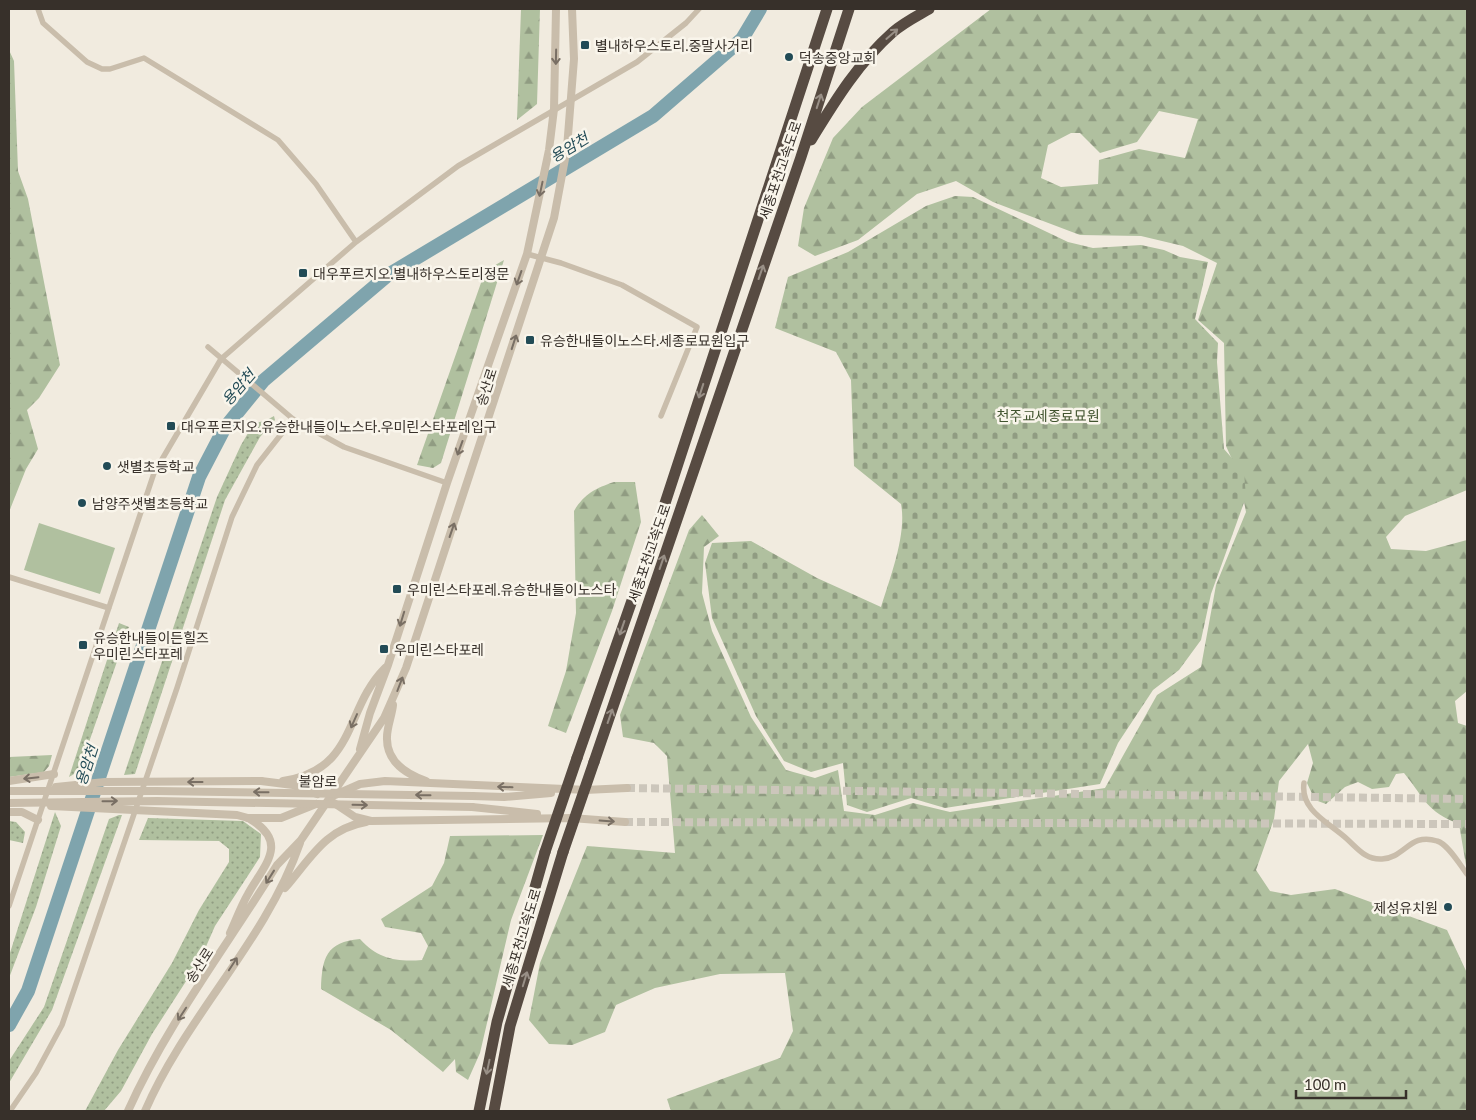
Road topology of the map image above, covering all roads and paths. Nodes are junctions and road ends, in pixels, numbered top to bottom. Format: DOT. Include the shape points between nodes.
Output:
graph roads {
  1 [pos="38,9"];
  2 [pos="556,9"];
  3 [pos="572,9"];
  4 [pos="699,9"];
  5 [pos="827,9"];
  6 [pos="849,9"];
  7 [pos="929,9"];
  8 [pos="571,100"];
  9 [pos="554,109"];
  10 [pos="801,157"];
  11 [pos="356,242"];
  12 [pos="527,254"];
  13 [pos="542,258"];
  14 [pos="208,347"];
  15 [pos="221,358"];
  16 [pos="661,416"];
  17 [pos="292,418"];
  18 [pos="447,483"];
  19 [pos="9,577"];
  20 [pos="108,608"];
  21 [pos="388,665"];
  22 [pos="393,701"];
  23 [pos="358,756"];
  24 [pos="54,774"];
  25 [pos="9,781"];
  26 [pos="276,782"];
  27 [pos="1304,782"];
  28 [pos="435,784"];
  29 [pos="628,788"];
  30 [pos="589,790"];
  31 [pos="9,791"];
  32 [pos="329,799"];
  33 [pos="9,803"];
  34 [pos="9,812"];
  35 [pos="248,818"];
  36 [pos="572,818"];
  37 [pos="38,820"];
  38 [pos="371,821"];
  39 [pos="625,822"];
  40 [pos="301,840"];
  41 [pos="1467,874"];
  42 [pos="272,903"];
  43 [pos="9,906"];
  44 [pos="216,961"];
  45 [pos="9,1098"];
  46 [pos="16,1103"];
  47 [pos="10,1111"];
  48 [pos="128,1111"];
  49 [pos="146,1111"];
  50 [pos="480,1111"];
  51 [pos="494,1111"];
  1 -- 11 [label="street" via="43,23 87,62 110,69 144,58 278,140 316,184"];
  2 -- 9 [label="street, 송산로, one-way"];
  3 -- 8 [label="street, 송산로" via="574,59"];
  4 -- 8 [label="street" via="645,56"];
  5 -- 50 [label="highway, 세종포천고속도로, one-way, bridge" via="652,546 546,852 497,1022"];
  10 -- 6 [label="highway, 세종포천고속도로, one-way"];
  10 -- 7 [label="highway, one-way" via="840,92 866,58 895,31"];
  8 -- 9 [label="street"];
  8 -- 13 [label="street, 송산로" via="567,148 554,218"];
  9 -- 11 [label="street" via="458,166"];
  9 -- 12 [label="street, 송산로, one-way" via="549,150"];
  51 -- 10 [label="highway, 세종포천고속도로, one-way, bridge" via="510,1026 563,852"];
  11 -- 15 [label="street"];
  12 -- 13 [label="street"];
  12 -- 18 [label="street, 송산로, one-way"];
  13 -- 16 [label="street" via="622,285 697,327"];
  22 -- 13 [label="street, 송산로, one-way"];
  14 -- 15 [label="street"];
  15 -- 17 [label="street"];
  15 -- 20 [label="street" via="154,473"];
  17 -- 18 [label="street" via="344,447"];
  17 -- 46 [label="street" via="258,465 232,517 62,1024"];
  18 -- 21 [label="street, 송산로, one-way"];
  19 -- 20 [label="street"];
  20 -- 24 [label="street"];
  21 -- 23 [label="street, 송산로"];
  21 -- 26 [label="street, one-way" via="372,681 347,737 332,759 312,773"];
  22 -- 23 [label="street, 송산로"];
  22 -- 28 [label="street" via="387,736 390,755 404,771"];
  23 -- 32 [label="street, 송산로"];
  24 -- 25 [label="street, one-way"];
  24 -- 37 [label="street"];
  26 -- 31 [label="street, one-way, bridge" via="105,782"];
  26 -- 32 [label="street"];
  27 -- 41 [label="street" via="1302,793 1316,816 1360,852 1384,860 1413,841 1424,838 1440,841"];
  30 -- 28 [label="street, one-way"];
  28 -- 32 [label="street" via="385,781 360,784"];
  29 -- 30 [label="street, 불암로"];
  30 -- 31 [label="street, 불암로, one-way, bridge" via="504,796"];
  32 -- 35 [label="street" via="281,818"];
  32 -- 38 [label="street" via="355,817"];
  32 -- 40 [label="street, 송산로"];
  33 -- 35 [label="street, bridge"];
  33 -- 36 [label="street, 불암로, one-way, bridge" via="157,801 472,807"];
  34 -- 37 [label="street" via="22,812"];
  35 -- 44 [label="street" via="264,828 271,841 270,856 248,893"];
  36 -- 38 [label="street"];
  36 -- 39 [label="street, 불암로, one-way"];
  37 -- 43 [label="street"];
  38 -- 42 [label="street" via="350,824 330,835"];
  40 -- 42 [label="street, 송산로" via="291,870"];
  40 -- 44 [label="street, 송산로, one-way" via="277,864"];
  49 -- 42 [label="street, 송산로, one-way" via="177,1051"];
  44 -- 48 [label="street, 송산로, one-way" via="165,1041"];
  45 -- 46 [label="street"];
  46 -- 47 [label="street"];
}
